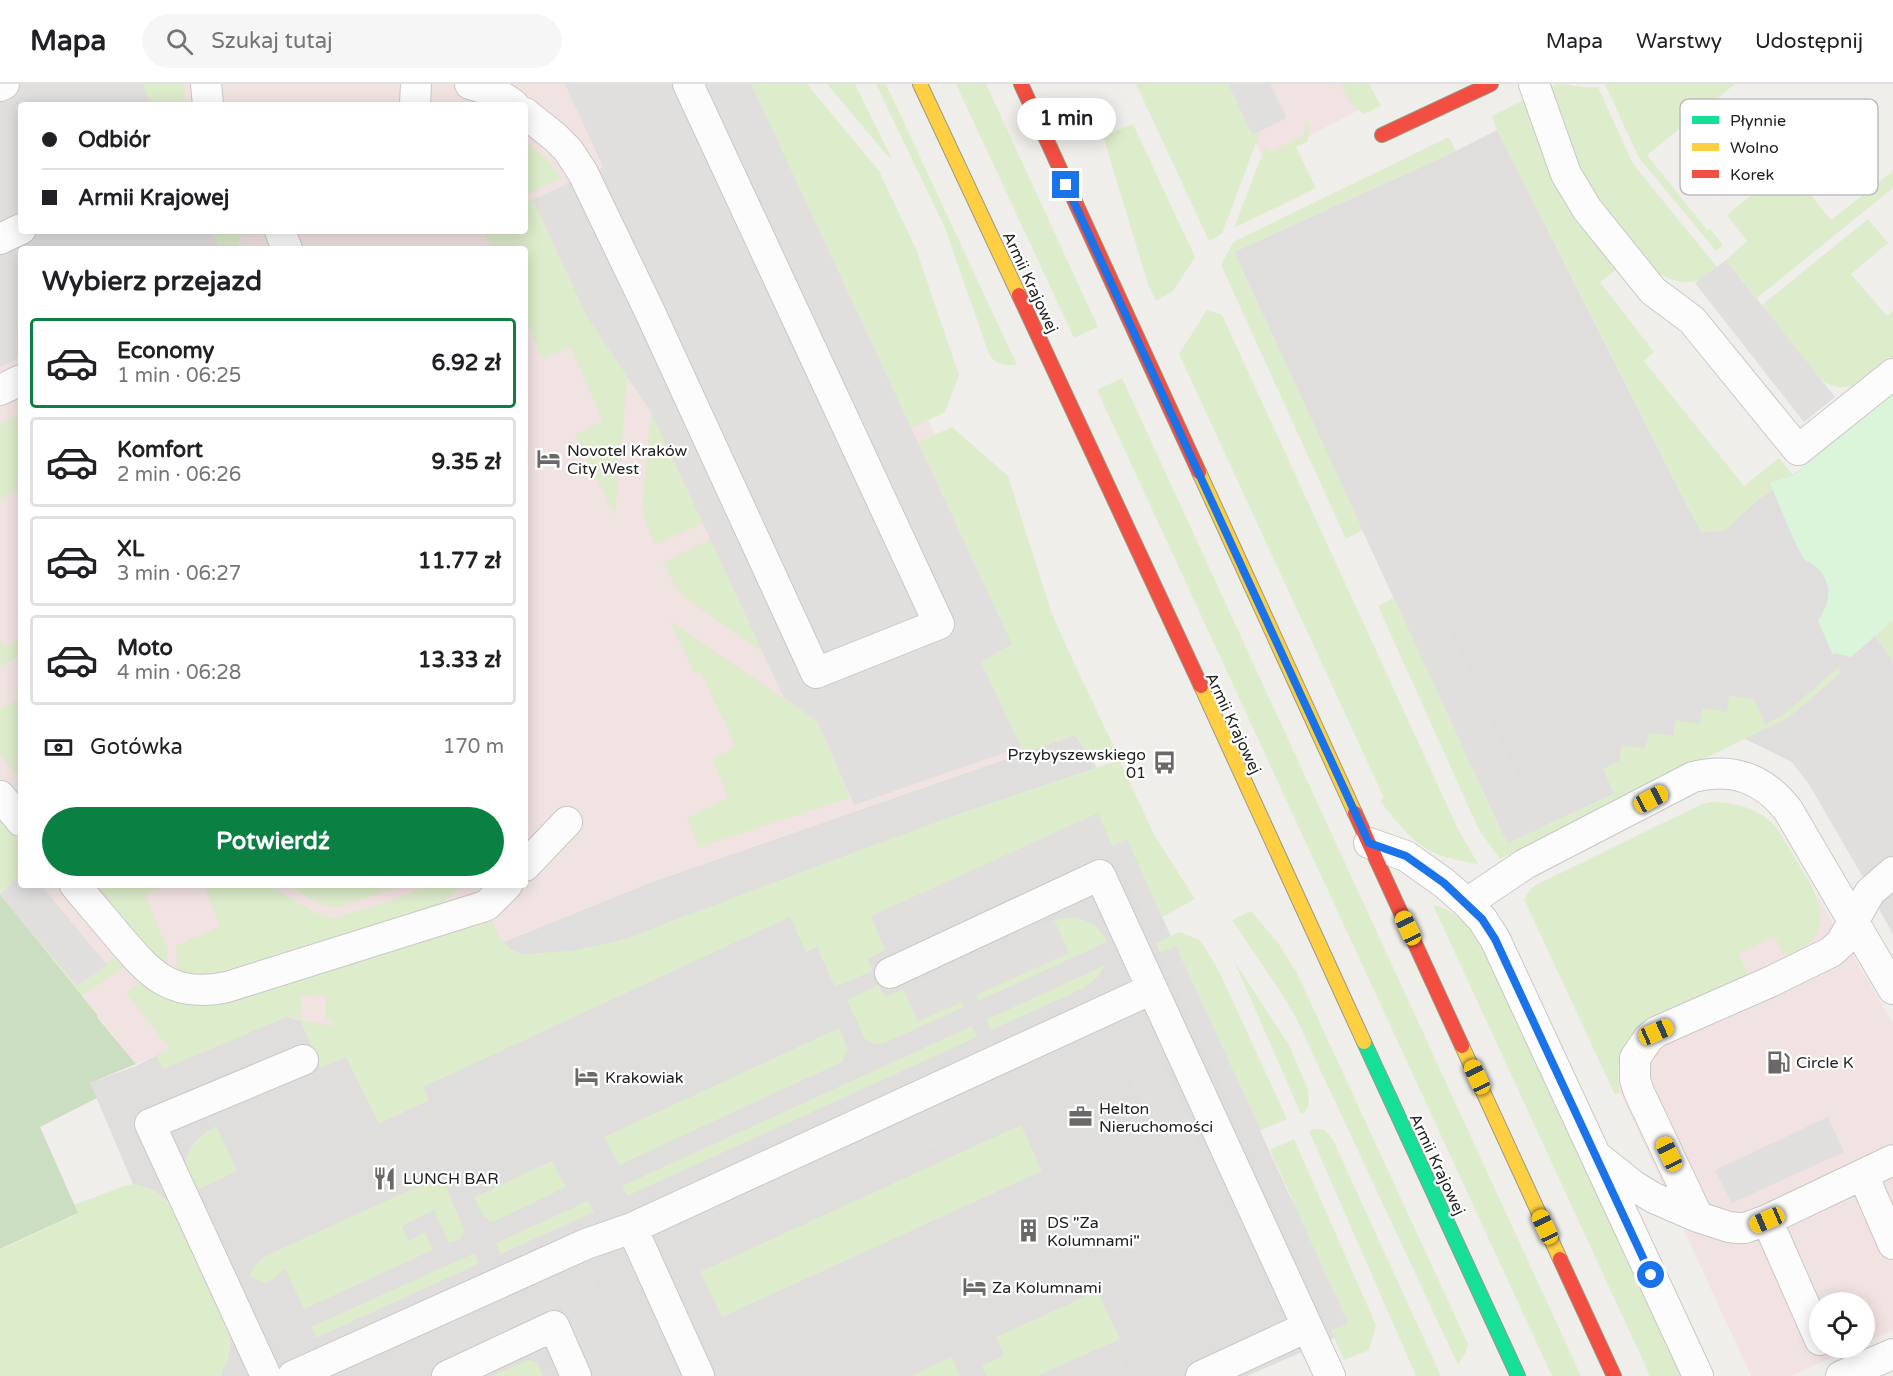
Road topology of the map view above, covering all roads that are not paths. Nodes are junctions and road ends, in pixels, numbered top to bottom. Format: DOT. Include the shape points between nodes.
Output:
graph roads {
  1 [pos="206,84"];
  2 [pos="416,84"];
  3 [pos="470,84"];
  4 [pos="688,84"];
  5 [pos="921,84"];
  6 [pos="1021,84"];
  7 [pos="1491,84"];
  8 [pos="1534,84"];
  9 [pos="208,102"];
  10 [pos="415,102"];
  11 [pos="510,102"];
  12 [pos="528,115"];
  13 [pos="1382,135"];
  14 [pos="18,230"];
  15 [pos="0,239"];
  16 [pos="1893,374"];
  17 [pos="18,381"];
  18 [pos="0,390"];
  19 [pos="0,796"];
  20 [pos="18,817"];
  21 [pos="567,822"];
  22 [pos="1369,843"];
  23 [pos="528,863"];
  24 [pos="1893,872"];
  25 [pos="77,888"];
  26 [pos="504,888"];
  27 [pos="1467,903"];
  28 [pos="1853,922"];
  29 [pos="890,973"];
  30 [pos="1152,989"];
  31 [pos="1893,990"];
  32 [pos="303,1060"];
  33 [pos="1595,1155"];
  34 [pos="1882,1166"];
  35 [pos="1698,1217"];
  36 [pos="1767,1220"];
  37 [pos="632,1228"];
  38 [pos="1893,1244"];
  39 [pos="1809,1315"];
  40 [pos="1307,1327"];
  41 [pos="1893,1354"];
  42 [pos="1828,1358"];
  43 [pos="1513,1374"];
  44 [pos="266,1376"];
  45 [pos="293,1376"];
  46 [pos="447,1376"];
  47 [pos="576,1376"];
  48 [pos="699,1376"];
  49 [pos="1201,1376"];
  50 [pos="1330,1376"];
  51 [pos="1614,1376"];
  52 [pos="1698,1376"];
  53 [pos="1835,1376"];
  54 [pos="1841,1376"];
  1 -- 9 [label="lane"];
  2 -- 10 [label="lane"];
  3 -- 11 [label="lane" via="490,89"];
  4 -- 12 [label="lane" via="939,624 816,673 583,173 568,150"];
  5 -- 43 [label="main road, Armii Krajowej"];
  6 -- 22 [label="main road"];
  7 -- 13 [label="main road"];
  8 -- 16 [label="lane" via="1566,174 1587,209 1653,291 1692,320 1798,450"];
  14 -- 15 [label="lane"];
  17 -- 18 [label="lane"];
  19 -- 20 [label="lane"];
  21 -- 23 [label="lane"];
  22 -- 27 [label="lane" via="1406,856"];
  22 -- 51 [label="main road"];
  24 -- 28 [label="lane" via="1870,892"];
  25 -- 26 [label="lane" via="154,975 184,988 211,990 482,907"];
  27 -- 28 [label="lane" via="1525,864 1693,777 1726,773 1744,776 1778,798"];
  27 -- 33 [label="lane" via="1495,939"];
  28 -- 31 [label="lane"];
  28 -- 35 [label="lane" via="1832,952 1656,1032 1635,1058 1639,1092"];
  29 -- 30 [label="lane" via="1100,875"];
  30 -- 37 [label="lane"];
  30 -- 40 [label="lane"];
  32 -- 44 [label="lane" via="150,1124"];
  33 -- 35 [label="lane" via="1634,1186"];
  33 -- 52 [label="lane"];
  34 -- 36 [label="lane"];
  34 -- 38 [label="lane"];
  35 -- 36 [label="lane" via="1738,1228"];
  36 -- 39 [label="lane"];
  37 -- 45 [label="lane" via="586,1244"];
  37 -- 48 [label="lane"];
  40 -- 49 [label="lane"];
  40 -- 50 [label="lane"];
  41 -- 54 [label="lane"];
  42 -- 53 [label="lane"];
  46 -- 47 [label="lane" via="554,1326"];
}
